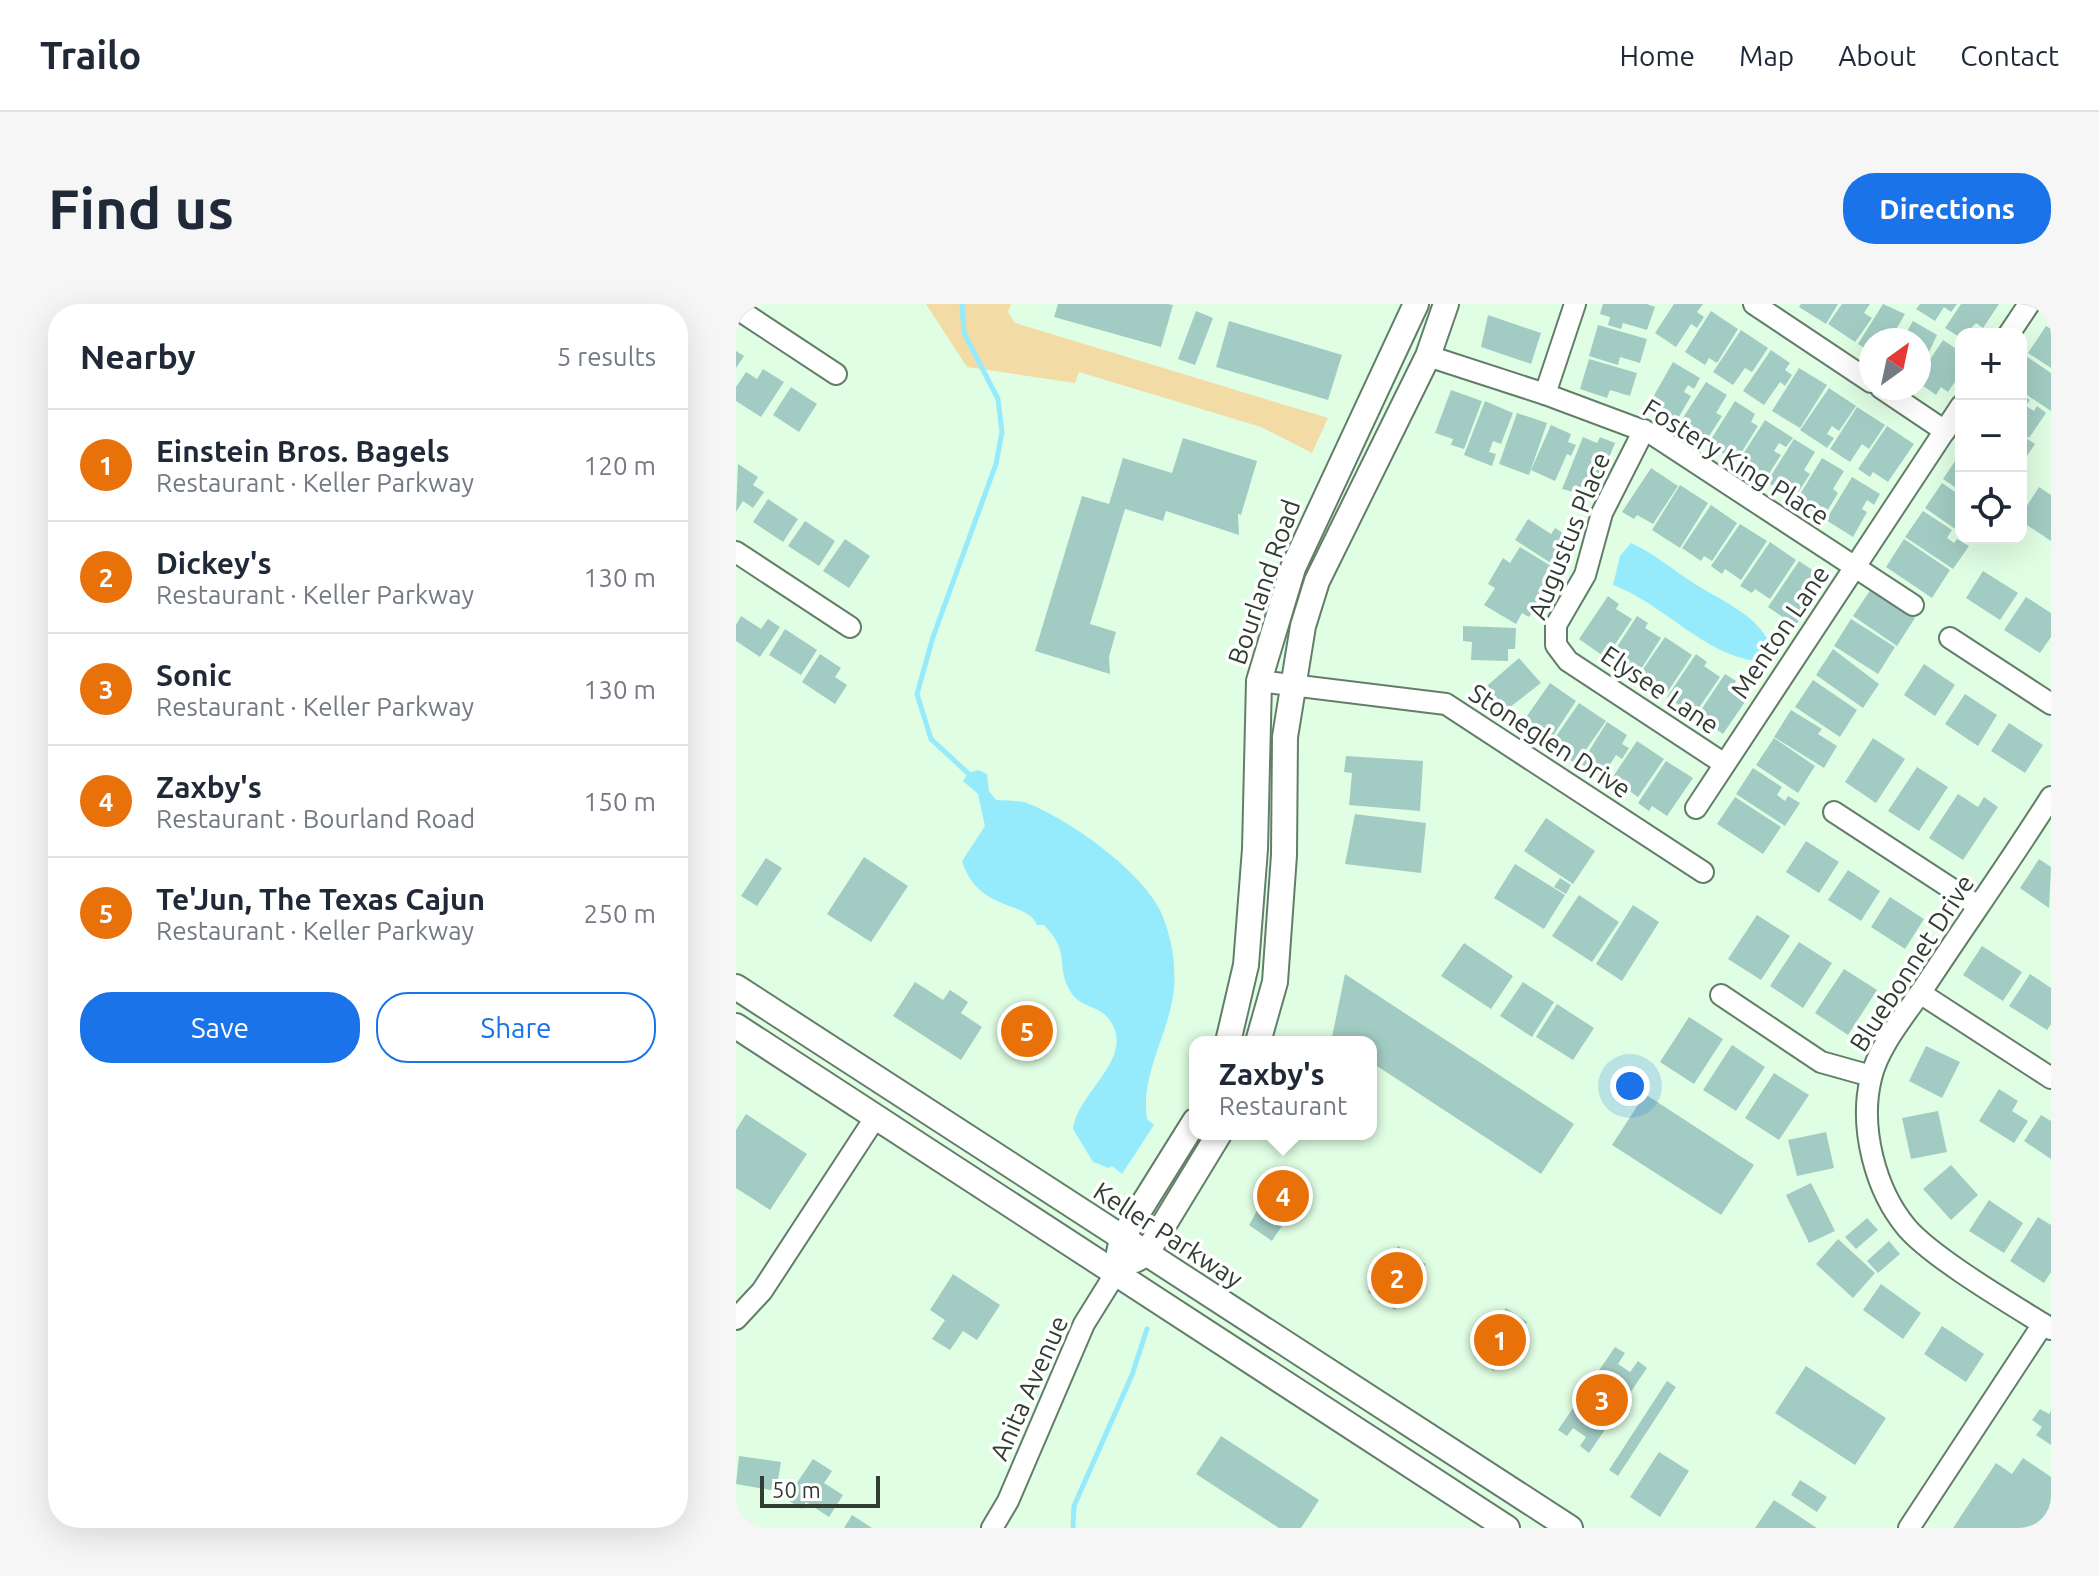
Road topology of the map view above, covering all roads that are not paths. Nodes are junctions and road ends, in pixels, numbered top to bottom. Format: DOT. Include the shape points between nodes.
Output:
graph roads {
  1 [pos="1416,304"];
  2 [pos="1446,304"];
  3 [pos="1575,304"];
  4 [pos="1754,304"];
  5 [pos="2029,304"];
  6 [pos="736,308"];
  7 [pos="2013,328"];
  8 [pos="1428,356"];
  9 [pos="836,374"];
  10 [pos="1859,374"];
  11 [pos="1545,394"];
  12 [pos="1899,400"];
  13 [pos="1955,415"];
  14 [pos="1644,430"];
  15 [pos="1945,431"];
  16 [pos="736,552"];
  17 [pos="1855,567"];
  18 [pos="1913,605"];
  19 [pos="850,627"];
  20 [pos="1950,638"];
  21 [pos="1568,661"];
  22 [pos="1259,681"];
  23 [pos="1292,683"];
  24 [pos="2051,704"];
  25 [pos="1723,763"];
  26 [pos="1696,808"];
  27 [pos="2047,811"];
  28 [pos="1834,812"];
  29 [pos="1703,872"];
  30 [pos="1978,906"];
  31 [pos="736,987"];
  32 [pos="1920,993"];
  33 [pos="1721,995"];
  34 [pos="736,1026"];
  35 [pos="1229,1036"];
  36 [pos="1260,1036"];
  37 [pos="1871,1076"];
  38 [pos="2051,1078"];
  39 [pos="875,1118"];
  40 [pos="1189,1131"];
  41 [pos="1215,1140"];
  42 [pos="1122,1238"];
  43 [pos="1146,1254"];
  44 [pos="1117,1271"];
  45 [pos="736,1319"];
  46 [pos="2047,1326"];
  47 [pos="992,1528"];
  48 [pos="1507,1528"];
  49 [pos="1570,1528"];
  50 [pos="1909,1528"];
  1 -- 22 [label="main road, Bourland Road" via="1293,568"];
  2 -- 8 [label="main road, Bourland Road"];
  3 -- 11 [label="street"];
  4 -- 10 [label="street"];
  5 -- 7 [label="street"];
  6 -- 9 [label="street"];
  8 -- 11 [label="street, Fostery King Place"];
  8 -- 23 [label="main road, Bourland Road" via="1317,581"];
  11 -- 14 [label="street, Fostery King Place"];
  12 -- 15 [label="street"];
  13 -- 15 [label="street, Menton Lane"];
  14 -- 17 [label="street, Fostery King Place"];
  14 -- 21 [label="street, Augustus Place" via="1602,513 1585,575 1556,625 1556,645"];
  15 -- 17 [label="street, Menton Lane"];
  16 -- 19 [label="street"];
  17 -- 18 [label="street, Fostery King Place"];
  17 -- 25 [label="street, Menton Lane"];
  20 -- 24 [label="street"];
  21 -- 25 [label="street, Elysee Lane"];
  22 -- 23 [label="street, Stoneglen Drive"];
  22 -- 35 [label="main road, Bourland Road" via="1246,965"];
  23 -- 29 [label="street, Stoneglen Drive" via="1446,704"];
  23 -- 36 [label="main road, Bourland Road" via="1275,982"];
  25 -- 26 [label="street, Menton Lane"];
  27 -- 30 [label="street, Bluebonnet Drive"];
  28 -- 30 [label="street"];
  30 -- 32 [label="street, Bluebonnet Drive"];
  31 -- 42 [label="main road, Keller Parkway"];
  32 -- 37 [label="street, Bluebonnet Drive"];
  32 -- 38 [label="street"];
  33 -- 37 [label="street" via="1821,1062"];
  34 -- 39 [label="main road"];
  37 -- 46 [label="street, Bluebonnet Drive" via="1870,1146 1889,1200 1907,1228"];
  39 -- 44 [label="main road"];
  39 -- 45 [label="street" via="762,1291"];
  40 -- 42 [label="main road"];
  41 -- 43 [label="main road"];
  42 -- 43 [label="main road, Keller Parkway"];
  42 -- 44 [label="main road"];
  43 -- 44 [label="main road"];
  43 -- 49 [label="main road, Keller Parkway"];
  44 -- 47 [label="street, Anita Avenue" via="1084,1324"];
  44 -- 48 [label="main road"];
  46 -- 50 [label="street"];
}
